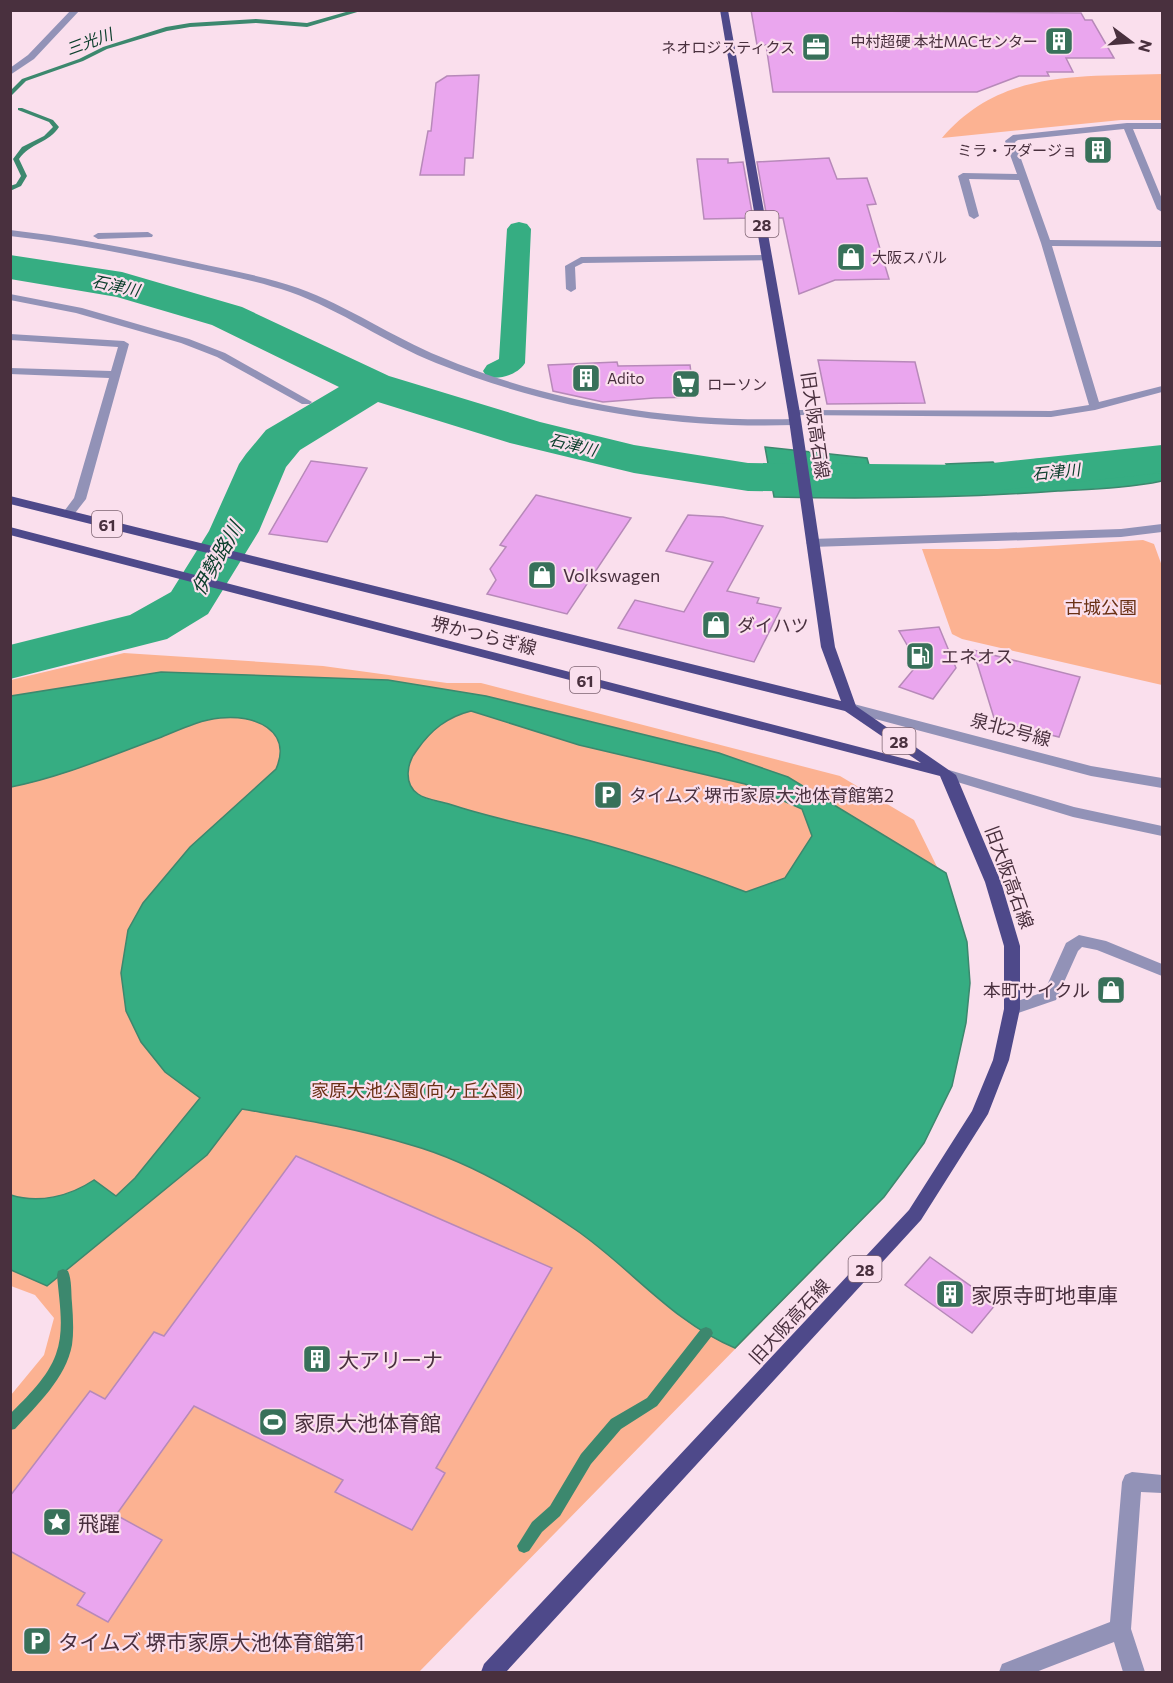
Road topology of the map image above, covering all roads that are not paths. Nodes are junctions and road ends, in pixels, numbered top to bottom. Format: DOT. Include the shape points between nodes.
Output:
graph roads {
  1 [pos="75,10"];
  2 [pos="724,10"];
  3 [pos="10,74"];
  4 [pos="1127,126"];
  5 [pos="1162,126"];
  6 [pos="1022,177"];
  7 [pos="1162,209"];
  8 [pos="974,216"];
  9 [pos="10,233"];
  10 [pos="148,235"];
  11 [pos="51,237"];
  12 [pos="1046,243"];
  13 [pos="1162,244"];
  14 [pos="768,258"];
  15 [pos="571,288"];
  16 [pos="10,297"];
  17 [pos="10,337"];
  18 [pos="10,371"];
  19 [pos="116,375"];
  20 [pos="1162,389"];
  21 [pos="306,402"];
  22 [pos="1095,407"];
  23 [pos="794,417"];
  24 [pos="10,500"];
  25 [pos="68,514"];
  26 [pos="1162,530"];
  27 [pos="10,531"];
  28 [pos="812,543"];
  29 [pos="850,708"];
  30 [pos="949,775"];
  31 [pos="1162,783"];
  32 [pos="1162,831"];
  33 [pos="1162,969"];
  34 [pos="1012,1009"];
  35 [pos="1162,1485"];
  36 [pos="1120,1629"];
  37 [pos="492,1672"];
  38 [pos="1010,1672"];
  39 [pos="1134,1672"];
  1 -- 3 [label="street"];
  2 -- 14 [label="main road, 旧大阪高石線 / 28"];
  4 -- 5 [label="street"];
  4 -- 6 [label="street" via="1016,137 1010,141"];
  4 -- 7 [label="street"];
  6 -- 8 [label="street" via="963,176"];
  6 -- 12 [label="street"];
  9 -- 11 [label="street"];
  10 -- 11 [label="street"];
  11 -- 23 [label="street" via="144,252 296,291 439,360 520,388 630,413 683,419 764,424"];
  12 -- 13 [label="street"];
  12 -- 22 [label="street"];
  14 -- 15 [label="street" via="653,264 581,260 570,266"];
  14 -- 23 [label="main road, 旧大阪高石線 / 28"];
  16 -- 21 [label="street" via="78,310 184,341 221,355"];
  17 -- 19 [label="street" via="124,344"];
  18 -- 19 [label="street"];
  19 -- 25 [label="street" via="80,499"];
  20 -- 22 [label="street"];
  22 -- 23 [label="street" via="1051,414"];
  23 -- 28 [label="main road, 旧大阪高石線 / 28"];
  24 -- 25 [label="main road, 堺かつらぎ線 / 61"];
  25 -- 29 [label="main road, 堺かつらぎ線 / 61"];
  26 -- 28 [label="street"];
  27 -- 30 [label="main road, 堺かつらぎ線 / 61"];
  28 -- 29 [label="main road, 旧大阪高石線 / 28" via="828,647"];
  29 -- 30 [label="main road, 28"];
  29 -- 31 [label="street, 泉北2号線" via="1091,771"];
  30 -- 32 [label="street" via="1073,812"];
  30 -- 34 [label="main road, 旧大阪高石線 / 28" via="993,882 1012,946"];
  33 -- 34 [label="street" via="1079,941 1072,947 1050,996"];
  34 -- 37 [label="main road, 旧大阪高石線 / 28" via="1001,1060 979,1114 915,1215"];
  35 -- 36 [label="street" via="1132,1482"];
  36 -- 38 [label="street"];
  36 -- 39 [label="street"];
}
